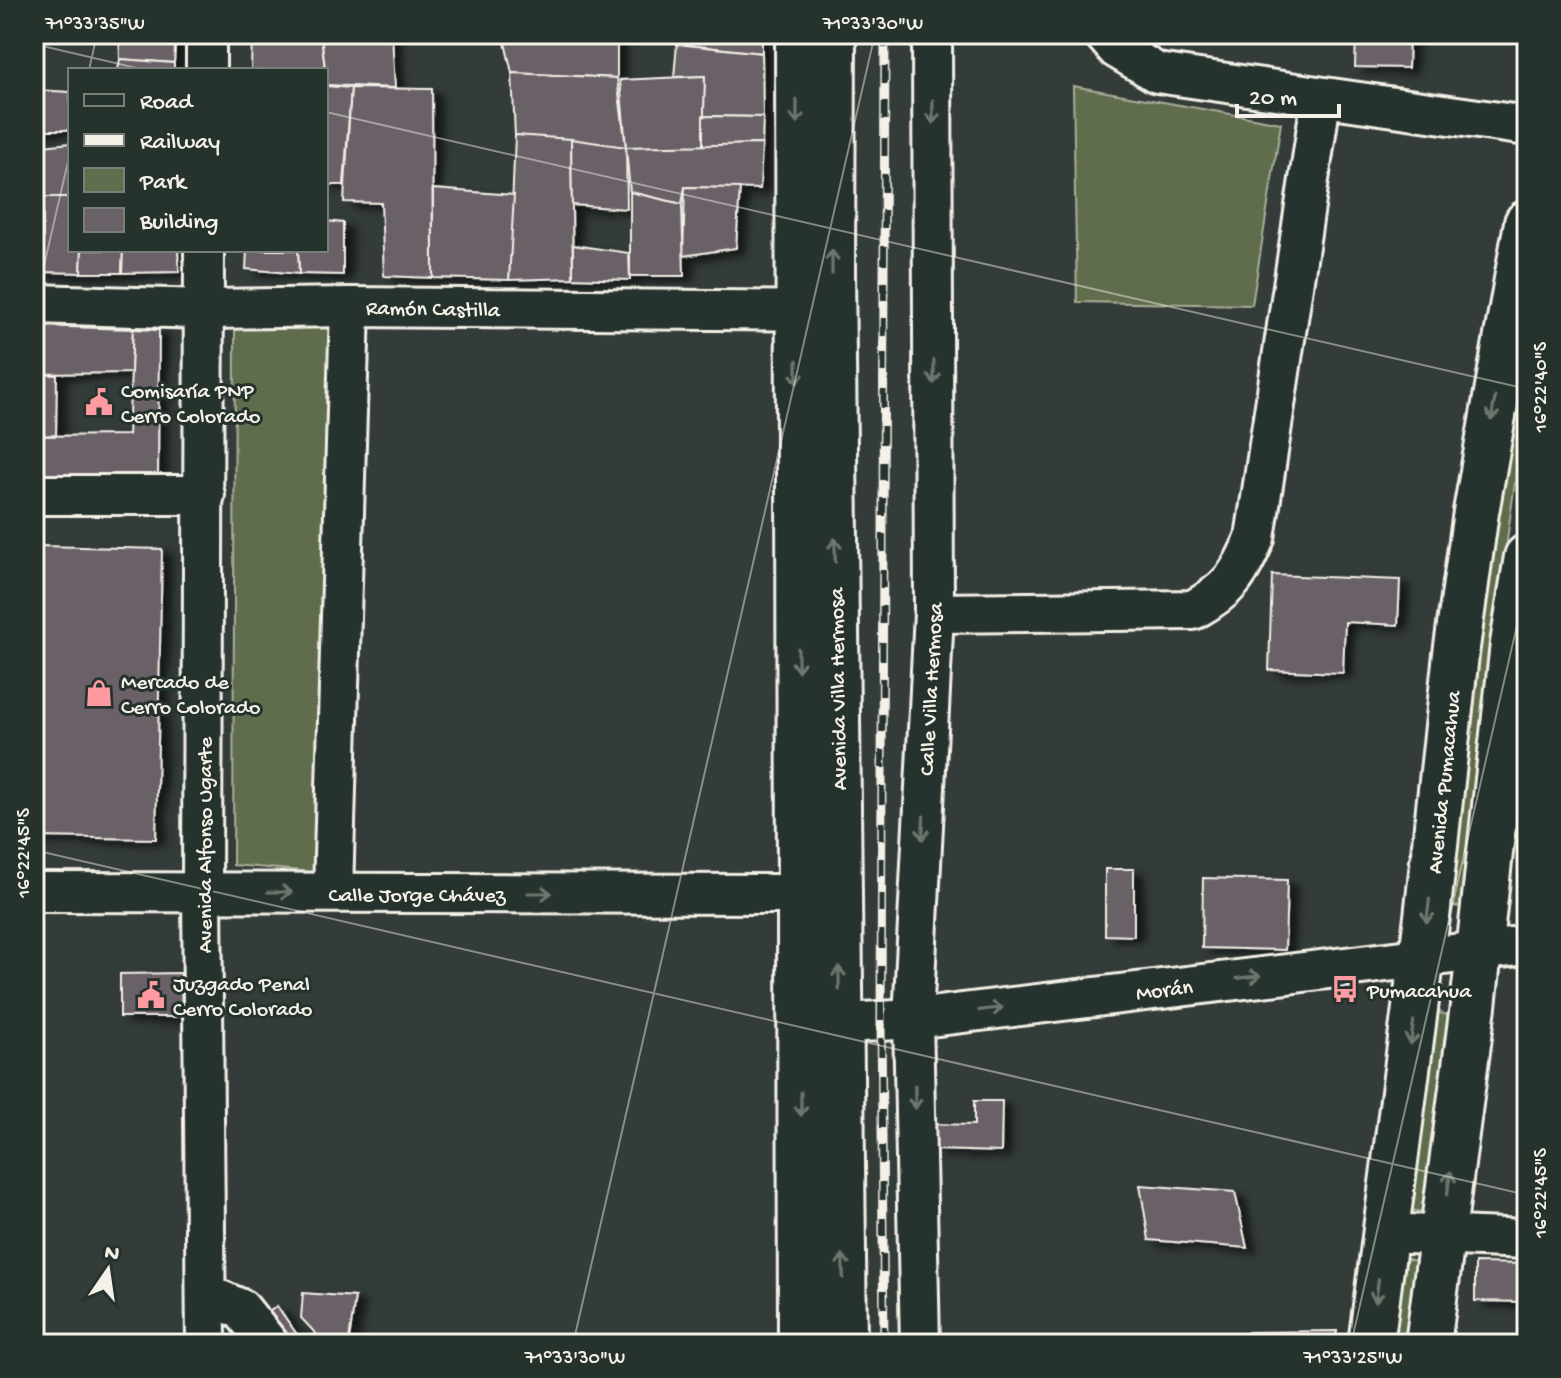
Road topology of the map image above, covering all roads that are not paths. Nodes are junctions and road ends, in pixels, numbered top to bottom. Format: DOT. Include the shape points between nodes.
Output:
graph roads {
  1 [pos="206,34"];
  2 [pos="798,34"];
  3 [pos="833,34"];
  4 [pos="932,34"];
  5 [pos="1104,34"];
  6 [pos="206,68"];
  7 [pos="1321,100"];
  8 [pos="1527,126"];
  9 [pos="1527,223"];
  10 [pos="204,252"];
  11 [pos="34,304"];
  12 [pos="350,307"];
  13 [pos="204,309"];
  14 [pos="814,311"];
  15 [pos="1517,330"];
  16 [pos="34,495"];
  17 [pos="205,495"];
  18 [pos="1527,557"];
  19 [pos="934,613"];
  20 [pos="34,892"];
  21 [pos="202,892"];
  22 [pos="333,892"];
  23 [pos="800,894"];
  24 [pos="1527,945"];
  25 [pos="1480,951"];
  26 [pos="1422,956"];
  27 [pos="913,1019"];
  28 [pos="820,1024"];
  29 [pos="1384,1233"];
  30 [pos="1442,1236"];
  31 [pos="1527,1239"];
  32 [pos="206,1294"];
  33 [pos="206,1344"];
  34 [pos="269,1344"];
  35 [pos="801,1344"];
  36 [pos="844,1344"];
  37 [pos="920,1344"];
  38 [pos="1371,1344"];
  39 [pos="1428,1344"];
  1 -- 6 [label="street"];
  2 -- 14 [label="main road, Avenida Villa Hermosa, one-way"];
  14 -- 3 [label="main road, Avenida Villa Hermosa, one-way"];
  4 -- 19 [label="street, Calle Villa Hermosa, one-way"];
  5 -- 7 [label="street" via="1117,49 1157,73"];
  7 -- 8 [label="street"];
  7 -- 19 [label="street" via="1255,538 1223,593 1193,610"];
  9 -- 15 [label="main road, Avenida Pumacahua"];
  10 -- 13 [label="street, Avenida Alfonso Ugarte"];
  11 -- 13 [label="street, Ramón Castilla"];
  12 -- 13 [label="street, Ramón Castilla"];
  12 -- 14 [label="street, Ramón Castilla"];
  12 -- 22 [label="street"];
  13 -- 17 [label="street, Avenida Alfonso Ugarte"];
  14 -- 23 [label="main road, Avenida Villa Hermosa, one-way"];
  28 -- 14 [label="main road, Avenida Villa Hermosa, one-way"];
  15 -- 26 [label="main road, Avenida Pumacahua, one-way" via="1456,654"];
  16 -- 17 [label="street"];
  17 -- 21 [label="street, Avenida Alfonso Ugarte"];
  18 -- 25 [label="main road"];
  19 -- 27 [label="street, Calle Villa Hermosa, one-way"];
  20 -- 21 [label="street, Calle Jorge Chávez"];
  21 -- 22 [label="street, Calle Jorge Chávez, one-way"];
  21 -- 32 [label="street, Avenida Alfonso Ugarte"];
  22 -- 23 [label="street, Calle Jorge Chávez, one-way"];
  23 -- 28 [label="main road, Avenida Villa Hermosa"];
  24 -- 25 [label="street, Morán"];
  25 -- 26 [label="street, Morán"];
  30 -- 25 [label="main road, one-way"];
  27 -- 26 [label="street, Morán, one-way"];
  26 -- 29 [label="main road, Avenida Pumacahua, one-way"];
  27 -- 28 [label="street, Morán"];
  27 -- 37 [label="street, Calle Villa Hermosa, one-way"];
  28 -- 35 [label="main road, Avenida Villa Hermosa, one-way"];
  36 -- 28 [label="main road, Avenida Villa Hermosa, one-way"];
  29 -- 30 [label="street"];
  29 -- 38 [label="main road, Avenida Pumacahua, one-way"];
  30 -- 31 [label="street"];
  30 -- 39 [label="main road"];
  32 -- 33 [label="street, Avenida Alfonso Ugarte"];
  32 -- 34 [label="street" via="241,1309"];
}
